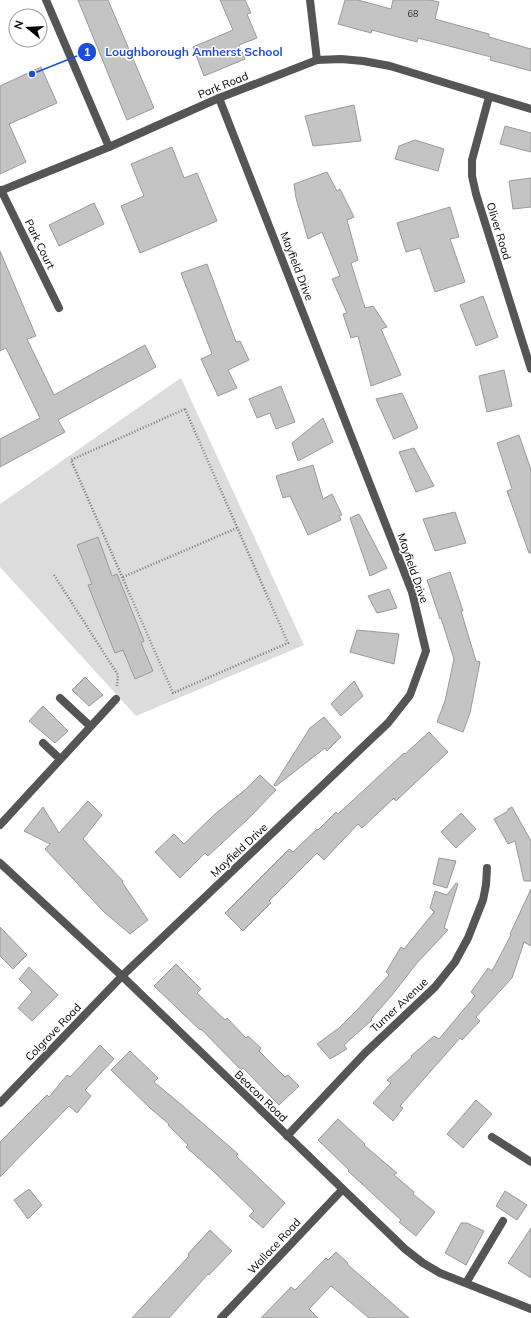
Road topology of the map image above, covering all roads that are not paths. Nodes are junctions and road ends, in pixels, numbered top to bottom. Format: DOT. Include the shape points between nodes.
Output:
graph roads {
  1 [pos="46,0"];
  2 [pos="310,0"];
  3 [pos="316,60"];
  4 [pos="489,97"];
  5 [pos="219,98"];
  6 [pos="531,110"];
  7 [pos="110,147"];
  8 [pos="1,190"];
  9 [pos="59,308"];
  10 [pos="531,369"];
  11 [pos="60,698"];
  12 [pos="116,699"];
  13 [pos="90,726"];
  14 [pos="43,743"];
  15 [pos="60,759"];
  16 [pos="0,826"];
  17 [pos="0,863"];
  18 [pos="486,868"];
  19 [pos="122,976"];
  20 [pos="0,1103"];
  21 [pos="287,1136"];
  22 [pos="492,1137"];
  23 [pos="531,1162"];
  24 [pos="342,1190"];
  25 [pos="503,1221"];
  26 [pos="466,1283"];
  27 [pos="531,1309"];
  28 [pos="221,1318"];
  1 -- 7 [label="street"];
  2 -- 3 [label="street"];
  3 -- 4 [label="street, Park Road" via="363,60"];
  3 -- 5 [label="street, Park Road"];
  4 -- 6 [label="street, Park Road"];
  4 -- 10 [label="street, Oliver Road" via="472,160 472,176"];
  5 -- 7 [label="street, Park Road"];
  5 -- 19 [label="street, Mayfield Drive" via="412,592 426,651 410,695 388,723"];
  7 -- 8 [label="street, Park Road"];
  8 -- 9 [label="street, Park Court"];
  11 -- 13 [label="street"];
  12 -- 13 [label="street"];
  13 -- 15 [label="street"];
  14 -- 15 [label="street"];
  15 -- 16 [label="street"];
  17 -- 19 [label="street, Beacon Road"];
  18 -- 21 [label="street, Turner Avenue" via="483,900 455,962 435,987 365,1053"];
  19 -- 20 [label="street, Colgrove Road"];
  19 -- 21 [label="street, Beacon Road"];
  21 -- 24 [label="street, Beacon Road"];
  22 -- 23 [label="street"];
  24 -- 26 [label="street, Beacon Road" via="423,1263"];
  24 -- 28 [label="street, Wallace Road"];
  25 -- 26 [label="street"];
  26 -- 27 [label="street, Beacon Road"];
}
